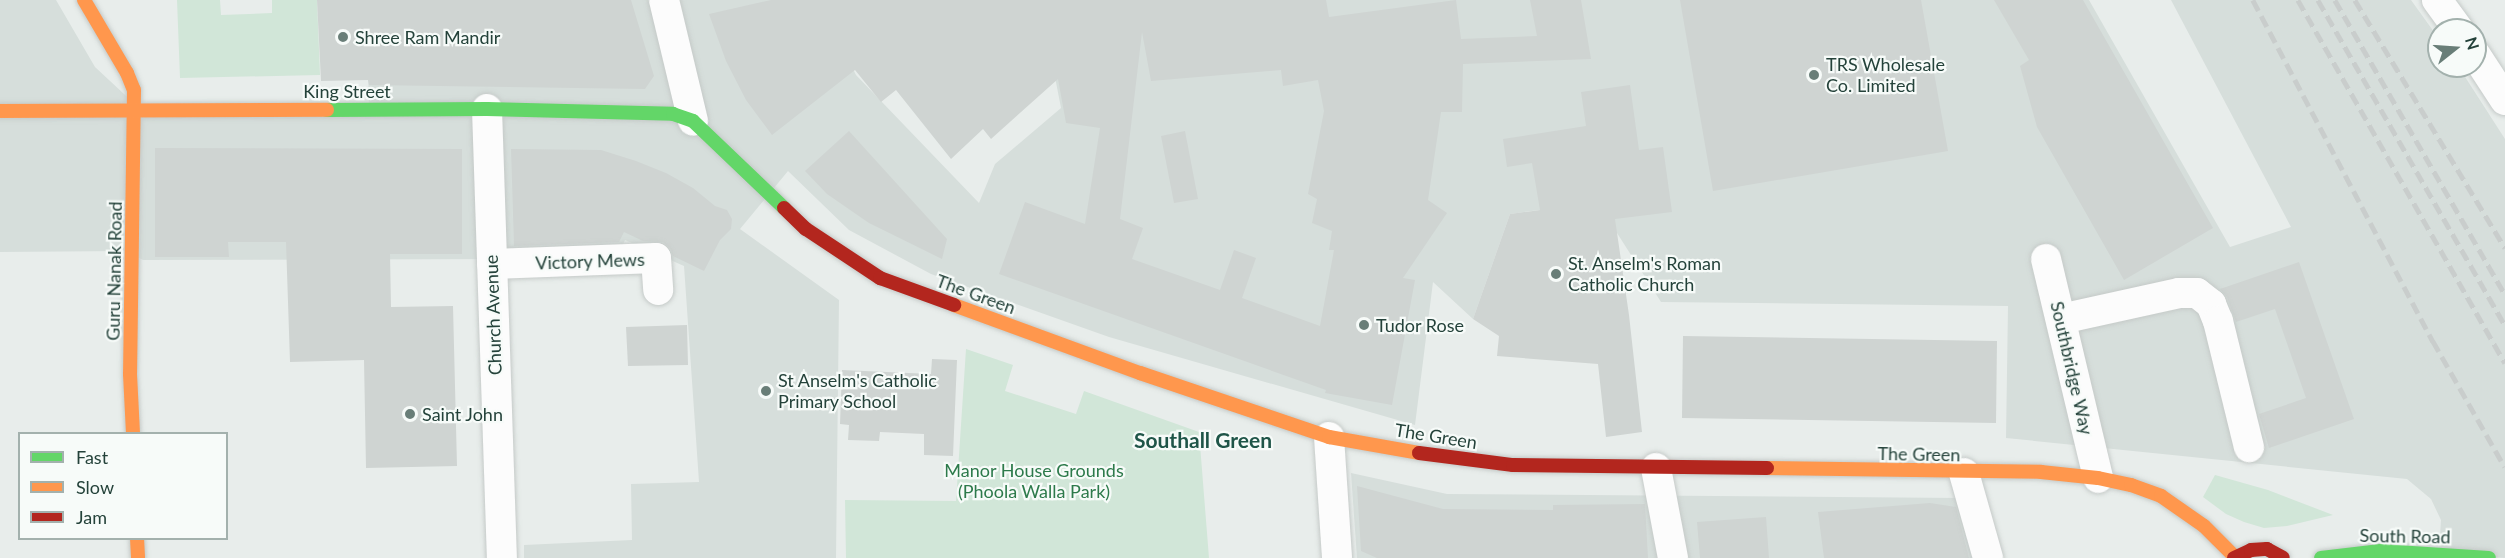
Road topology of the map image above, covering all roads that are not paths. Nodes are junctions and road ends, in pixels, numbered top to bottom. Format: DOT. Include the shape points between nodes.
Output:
graph roads {
  1 [pos="84,0"];
  2 [pos="664,0"];
  3 [pos="2437,0"];
  4 [pos="2450,18"];
  5 [pos="2487,72"];
  6 [pos="2505,100"];
  7 [pos="487,109"];
  8 [pos="135,110"];
  9 [pos="0,111"];
  10 [pos="693,121"];
  11 [pos="2046,259"];
  12 [pos="492,264"];
  13 [pos="658,290"];
  14 [pos="2061,319"];
  15 [pos="133,432"];
  16 [pos="1329,437"];
  17 [pos="2249,447"];
  18 [pos="1656,468"];
  19 [pos="1964,473"];
  20 [pos="2098,478"];
  21 [pos="137,540"];
  22 [pos="2235,557"];
  23 [pos="138,558"];
  24 [pos="502,558"];
  25 [pos="1337,558"];
  26 [pos="1673,558"];
  27 [pos="1988,558"];
  28 [pos="2283,558"];
  29 [pos="2321,558"];
  30 [pos="2489,558"];
  1 -- 8 [label="street, Guru Nanak Road" via="127,73 134,90"];
  2 -- 10 [label="street"];
  3 -- 4 [label="street"];
  5 -- 6 [label="street"];
  7 -- 8 [label="street, King Street"];
  7 -- 10 [label="street, King Street" via="650,111"];
  7 -- 12 [label="street, Church Avenue"];
  8 -- 9 [label="street, King Street"];
  8 -- 15 [label="street, Guru Nanak Road" via="130,374"];
  10 -- 16 [label="street, The Green" via="806,230 880,278"];
  11 -- 14 [label="street, Southbridge Way"];
  12 -- 13 [label="street, Victory Mews" via="656,258"];
  12 -- 24 [label="street, Church Avenue"];
  14 -- 17 [label="street" via="2179,293 2197,293 2211,304 2218,321"];
  14 -- 20 [label="street, Southbridge Way"];
  16 -- 18 [label="street, The Green" via="1513,465"];
  16 -- 25 [label="street"];
  18 -- 19 [label="street, The Green"];
  18 -- 26 [label="street"];
  19 -- 20 [label="street, The Green" via="2041,472"];
  19 -- 27 [label="street"];
  20 -- 22 [label="street, The Green" via="2161,496 2204,526"];
  21 -- 23 [label="street"];
  22 -- 28 [label="street" via="2267,549"];
  29 -- 30 [label="street, South Road" via="2380,551"];
}
